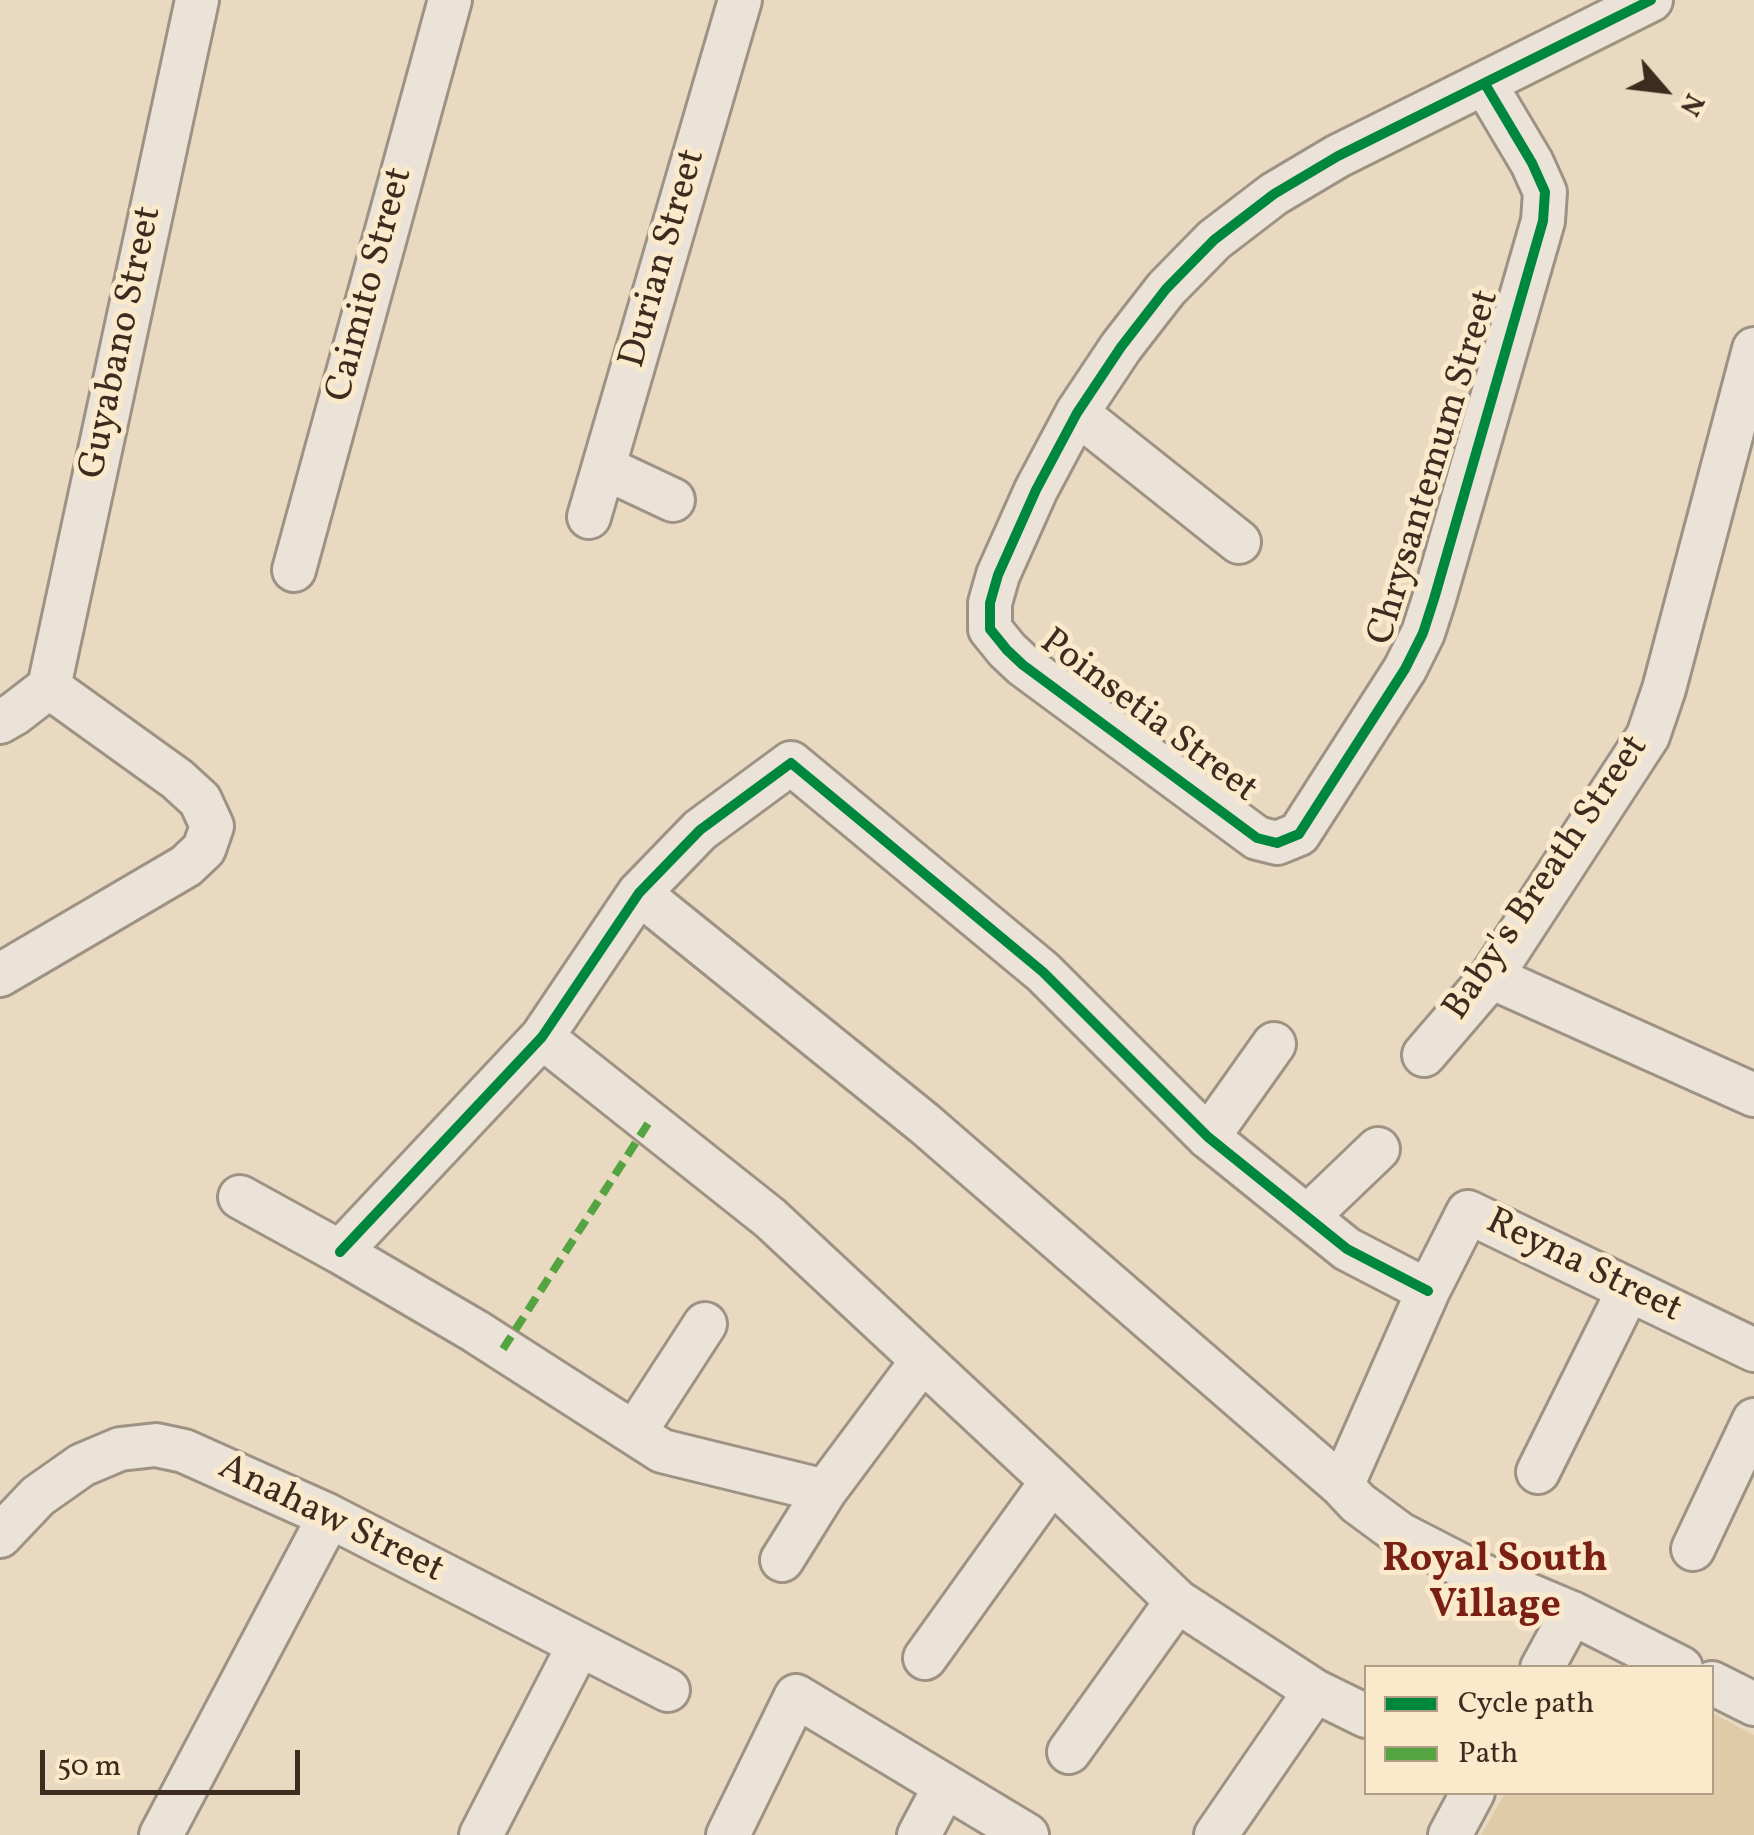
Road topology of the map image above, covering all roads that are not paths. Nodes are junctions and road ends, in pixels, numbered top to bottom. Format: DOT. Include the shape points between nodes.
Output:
graph roads {
  1 [pos="197,0"];
  2 [pos="450,0"];
  3 [pos="740,0"];
  4 [pos="1651,0"];
  5 [pos="1485,84"];
  6 [pos="1754,349"];
  7 [pos="1077,413"];
  8 [pos="603,470"];
  9 [pos="673,500"];
  10 [pos="589,517"];
  11 [pos="1239,542"];
  12 [pos="294,570"];
  13 [pos="49,687"];
  14 [pos="0,722"];
  15 [pos="1277,843"];
  16 [pos="639,894"];
  17 [pos="0,975"];
  18 [pos="1491,976"];
  19 [pos="542,1037"];
  20 [pos="1274,1044"];
  21 [pos="1424,1055"];
  22 [pos="1754,1095"];
  23 [pos="1208,1137"];
  24 [pos="1378,1148"];
  25 [pos="240,1198"];
  26 [pos="1306,1217"];
  27 [pos="340,1252"];
  28 [pos="1428,1291"];
  29 [pos="1628,1291"];
  30 [pos="705,1324"];
  31 [pos="1754,1350"];
  32 [pos="922,1362"];
  33 [pos="1754,1420"];
  34 [pos="635,1432"];
  35 [pos="1538,1472"];
  36 [pos="1052,1481"];
  37 [pos="1342,1486"];
  38 [pos="826,1491"];
  39 [pos="328,1516"];
  40 [pos="0,1536"];
  41 [pos="1693,1549"];
  42 [pos="782,1560"];
  43 [pos="1177,1601"];
  44 [pos="1572,1613"];
  45 [pos="578,1645"];
  46 [pos="925,1658"];
  47 [pos="1544,1665"];
  48 [pos="1674,1665"];
  49 [pos="1714,1684"];
  50 [pos="668,1690"];
  51 [pos="1315,1691"];
  52 [pos="1754,1704"];
  53 [pos="1364,1715"];
  54 [pos="1069,1752"];
  55 [pos="945,1786"];
  56 [pos="1471,1795"];
  57 [pos="160,1835"];
  58 [pos="481,1835"];
  59 [pos="728,1835"];
  60 [pos="918,1835"];
  61 [pos="1027,1835"];
  62 [pos="1216,1835"];
  63 [pos="1450,1835"];
  1 -- 13 [label="street, Guyabano Street"];
  2 -- 12 [label="street, Caimito Street"];
  3 -- 8 [label="street, Durian Street"];
  4 -- 5 [label="street"];
  5 -- 7 [label="street" via="1338,156 1214,240 1154,304"];
  5 -- 15 [label="street, Chrysantemum Street" via="1545,192 1543,221 1423,633 1298,834"];
  6 -- 18 [label="street, Baby's Breath Street" via="1648,736"];
  7 -- 11 [label="street"];
  7 -- 15 [label="street, Poinsetia Street" via="998,575 990,629 1054,688 1257,838"];
  8 -- 9 [label="street"];
  8 -- 10 [label="street, Durian Street"];
  13 -- 14 [label="street"];
  13 -- 17 [label="street" via="177,779 200,800 212,826 204,849 186,866"];
  16 -- 19 [label="street"];
  16 -- 23 [label="street" via="700,830 791,762 1043,972"];
  16 -- 37 [label="street" via="926,1124"];
  18 -- 21 [label="street, Baby's Breath Street"];
  18 -- 22 [label="street"];
  19 -- 27 [label="street"];
  19 -- 32 [label="street" via="770,1218"];
  20 -- 23 [label="street"];
  23 -- 26 [label="street"];
  24 -- 26 [label="street"];
  25 -- 27 [label="street"];
  26 -- 28 [label="street"];
  27 -- 34 [label="street"];
  28 -- 29 [label="street, Reyna Street" via="1468,1212"];
  28 -- 37 [label="street, Reyna Street"];
  29 -- 31 [label="street, Reyna Street"];
  29 -- 35 [label="street"];
  30 -- 34 [label="street"];
  32 -- 36 [label="street"];
  32 -- 38 [label="street"];
  33 -- 41 [label="street"];
  34 -- 38 [label="street" via="662,1451"];
  36 -- 43 [label="street"];
  36 -- 46 [label="street"];
  37 -- 44 [label="street" via="1400,1534"];
  38 -- 42 [label="street"];
  39 -- 40 [label="street, Anahaw Street" via="156,1444 120,1449 82,1465 38,1496"];
  39 -- 45 [label="street, Anahaw Street"];
  39 -- 57 [label="street"];
  43 -- 51 [label="street"];
  43 -- 54 [label="street"];
  44 -- 47 [label="street"];
  44 -- 48 [label="street"];
  45 -- 50 [label="street, Anahaw Street"];
  45 -- 58 [label="street"];
  49 -- 52 [label="street"];
  51 -- 53 [label="street"];
  51 -- 62 [label="street"];
  55 -- 59 [label="street" via="796,1696"];
  55 -- 60 [label="street"];
  55 -- 61 [label="street"];
  56 -- 63 [label="street"];
}
